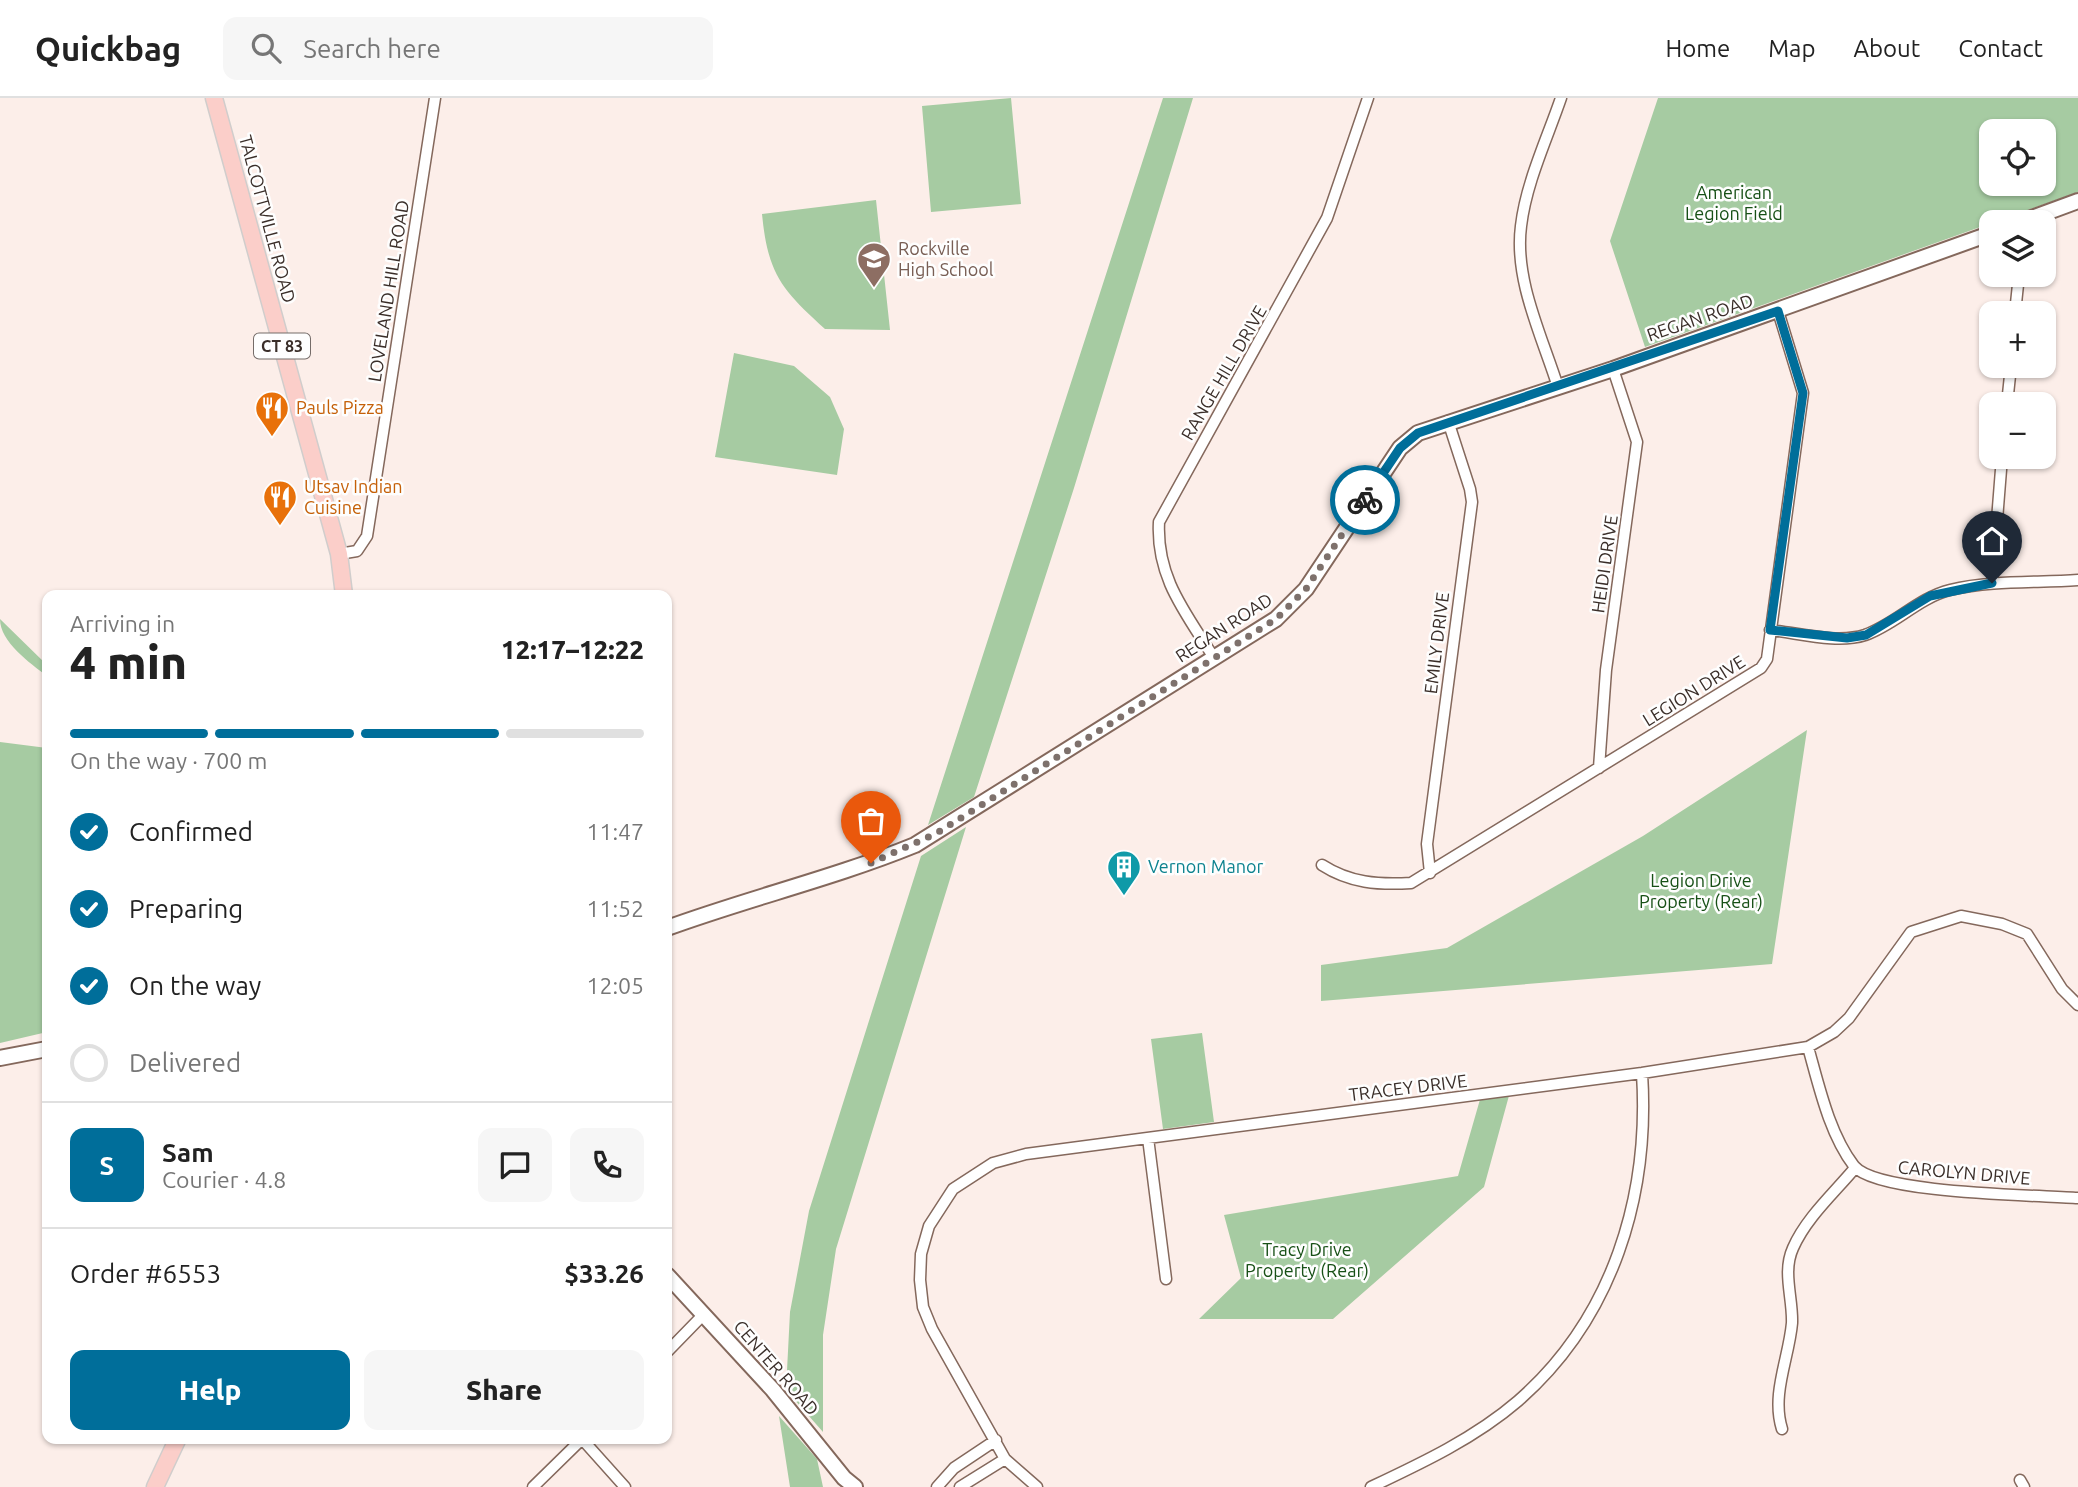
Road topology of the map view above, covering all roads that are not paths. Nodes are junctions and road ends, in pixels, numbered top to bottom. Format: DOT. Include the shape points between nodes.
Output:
graph roads {
  1 [pos="214,98"];
  2 [pos="435,98"];
  3 [pos="1368,98"];
  4 [pos="1561,98"];
  5 [pos="2078,201"];
  6 [pos="2054,210"];
  7 [pos="1979,238"];
  8 [pos="1778,311"];
  9 [pos="1613,369"];
  10 [pos="1558,387"];
  11 [pos="1448,421"];
  12 [pos="2001,469"];
  13 [pos="339,554"];
  14 [pos="2078,580"];
  15 [pos="1992,583"];
  16 [pos="343,590"];
  17 [pos="1770,630"];
  18 [pos="1214,658"];
  19 [pos="1599,768"];
  20 [pos="1322,865"];
  21 [pos="1430,873"];
  22 [pos="672,926"];
  23 [pos="2078,1006"];
  24 [pos="1808,1047"];
  25 [pos="42,1050"];
  26 [pos="0,1058"];
  27 [pos="1642,1073"];
  28 [pos="1148,1138"];
  29 [pos="1856,1168"];
  30 [pos="2078,1198"];
  31 [pos="1166,1279"];
  32 [pos="672,1281"];
  33 [pos="703,1315"];
  34 [pos="672,1347"];
  35 [pos="1782,1429"];
  36 [pos="996,1440"];
  37 [pos="175,1444"];
  38 [pos="577,1444"];
  39 [pos="586,1444"];
  40 [pos="1004,1459"];
  41 [pos="155,1487"];
  42 [pos="533,1487"];
  43 [pos="625,1487"];
  44 [pos="855,1487"];
  45 [pos="937,1487"];
  46 [pos="960,1487"];
  47 [pos="1037,1487"];
  48 [pos="1371,1487"];
  1 -- 13 [label="main road, TALCOTTVILLE ROAD / CT 83"];
  2 -- 13 [label="street, LOVELAND HILL ROAD" via="367,536 357,551"];
  3 -- 18 [label="street, RANGE HILL DRIVE" via="1327,218 1159,522 1163,572"];
  4 -- 10 [label="street" via="1525,206 1520,245 1530,299"];
  5 -- 6 [label="street"];
  7 -- 8 [label="street, REGAN ROAD"];
  8 -- 9 [label="street, REGAN ROAD"];
  8 -- 17 [label="street, LEGION DRIVE" via="1803,393"];
  9 -- 10 [label="street, REGAN ROAD"];
  9 -- 19 [label="street, HEIDI DRIVE" via="1637,442 1606,670"];
  10 -- 11 [label="street, REGAN ROAD"];
  11 -- 18 [label="street, REGAN ROAD" via="1418,433 1400,448 1296,602"];
  11 -- 21 [label="street, EMILY DRIVE" via="1472,502 1427,844"];
  12 -- 15 [label="street"];
  13 -- 16 [label="main road, TALCOTTVILLE ROAD / CT 83"];
  14 -- 15 [label="street"];
  15 -- 17 [label="street" via="1930,596 1866,635 1847,638"];
  17 -- 19 [label="street, LEGION DRIVE" via="1767,659 1761,668"];
  18 -- 22 [label="street, REGAN ROAD" via="915,845"];
  19 -- 21 [label="street, LEGION DRIVE"];
  20 -- 21 [label="street, LEGION DRIVE" via="1341,876 1381,885 1411,883"];
  23 -- 24 [label="street, TRACEY DRIVE" via="2027,934 1961,916 1911,932 1849,1018"];
  24 -- 27 [label="street, TRACEY DRIVE"];
  24 -- 29 [label="street" via="1836,1134"];
  25 -- 26 [label="street"];
  27 -- 28 [label="street, TRACEY DRIVE"];
  27 -- 48 [label="street" via="1644,1144 1634,1200 1618,1259 1588,1318 1566,1351 1518,1401 1464,1440"];
  28 -- 31 [label="street"];
  28 -- 36 [label="street, TRACEY DRIVE" via="1026,1154 993,1163 953,1189 929,1226 920,1254 923,1307"];
  29 -- 30 [label="street, CAROLYN DRIVE" via="1879,1181 1903,1185"];
  29 -- 35 [label="street" via="1800,1231 1791,1252 1792,1322 1778,1401"];
  32 -- 33 [label="street, CENTER ROAD"];
  33 -- 34 [label="street"];
  33 -- 44 [label="street, CENTER ROAD"];
  36 -- 40 [label="street, TRACEY DRIVE"];
  36 -- 45 [label="street" via="954,1468"];
  37 -- 41 [label="main road"];
  38 -- 42 [label="street"];
  39 -- 43 [label="street"];
  40 -- 46 [label="street"];
  40 -- 47 [label="street"];
}
